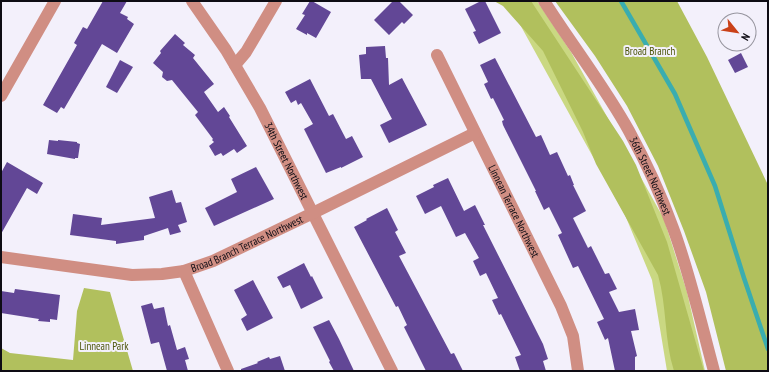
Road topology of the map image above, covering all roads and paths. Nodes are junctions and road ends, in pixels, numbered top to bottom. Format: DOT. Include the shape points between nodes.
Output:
graph roads {
  1 [pos="55,1"];
  2 [pos="192,1"];
  3 [pos="276,1"];
  4 [pos="544,1"];
  5 [pos="436,55"];
  6 [pos="235,65"];
  7 [pos="1,96"];
  8 [pos="475,133"];
  9 [pos="313,213"];
  10 [pos="1,257"];
  11 [pos="184,271"];
  12 [pos="228,371"];
  13 [pos="392,371"];
  14 [pos="578,371"];
  15 [pos="714,371"];
  1 -- 7 [label="street"];
  2 -- 6 [label="street, 34th Street Northwest"];
  3 -- 6 [label="street" via="246,52"];
  4 -- 15 [label="street, 36th Street Northwest" via="618,112 659,194 692,288"];
  5 -- 8 [label="street, Linnean Terrace Northwest"];
  6 -- 9 [label="street, 34th Street Northwest" via="260,108"];
  8 -- 9 [label="street, Broad Branch Terrace Northwest"];
  8 -- 14 [label="street, Linnean Terrace Northwest" via="561,306 574,340"];
  9 -- 11 [label="street, Broad Branch Terrace Northwest" via="213,261"];
  9 -- 13 [label="street, 34th Street Northwest"];
  10 -- 11 [label="street, Broad Branch Terrace Northwest" via="132,275"];
  11 -- 12 [label="street"];
}
